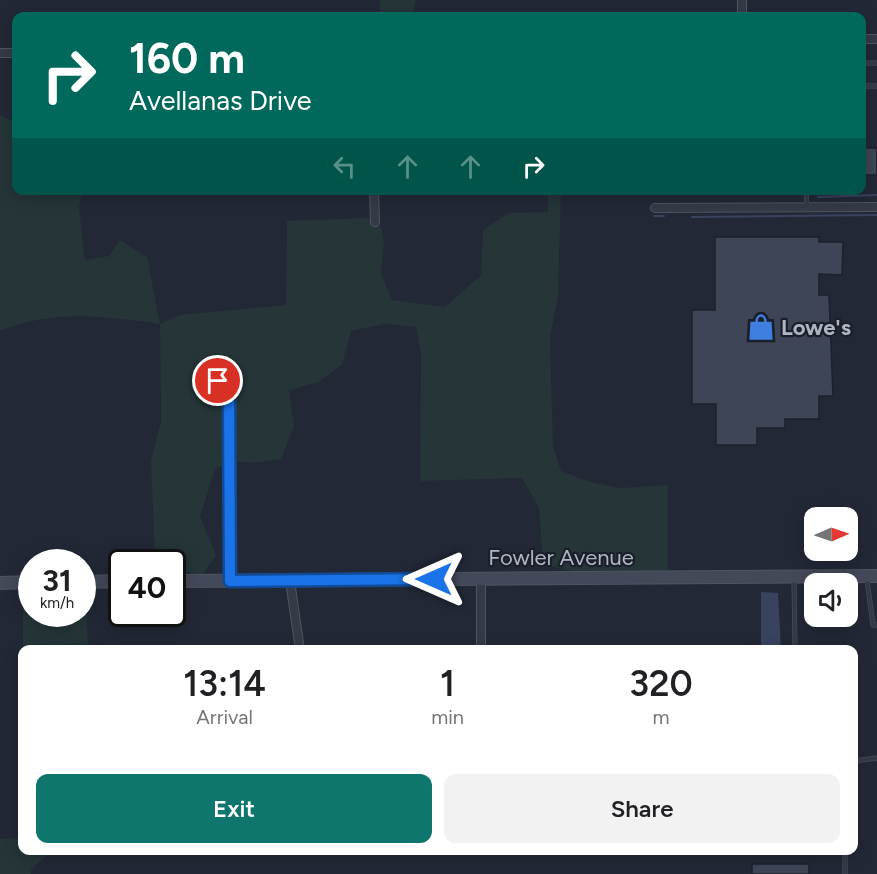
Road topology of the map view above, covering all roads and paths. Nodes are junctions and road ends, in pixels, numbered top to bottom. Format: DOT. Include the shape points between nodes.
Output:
graph roads {
  1 [pos="374,195"];
  2 [pos="806,195"];
  3 [pos="807,207"];
  4 [pos="877,207"];
  5 [pos="655,208"];
  6 [pos="375,222"];
  7 [pos="218,381"];
  8 [pos="872,576"];
  9 [pos="794,578"];
  10 [pos="481,579"];
  11 [pos="290,580"];
  12 [pos="186,581"];
  13 [pos="230,581"];
  14 [pos="18,582"];
  15 [pos="0,583"];
  16 [pos="877,625"];
  17 [pos="299,645"];
  18 [pos="481,645"];
  19 [pos="795,645"];
  20 [pos="877,758"];
  21 [pos="858,760"];
  22 [pos="845,855"];
  23 [pos="845,874"];
  1 -- 6 [label="street"];
  2 -- 3 [label="lane"];
  3 -- 4 [label="street"];
  3 -- 5 [label="street"];
  7 -- 13 [label="street" via="229,401"];
  8 -- 9 [label="street, Fowler Avenue"];
  8 -- 16 [label="lane" via="873,625"];
  9 -- 10 [label="street, Fowler Avenue"];
  9 -- 19 [label="lane"];
  10 -- 11 [label="street, Fowler Avenue"];
  10 -- 18 [label="street"];
  11 -- 13 [label="street, Fowler Avenue"];
  11 -- 17 [label="street"];
  12 -- 13 [label="street, Fowler Avenue"];
  14 -- 15 [label="street"];
  20 -- 21 [label="lane"];
  22 -- 23 [label="lane"];
}
